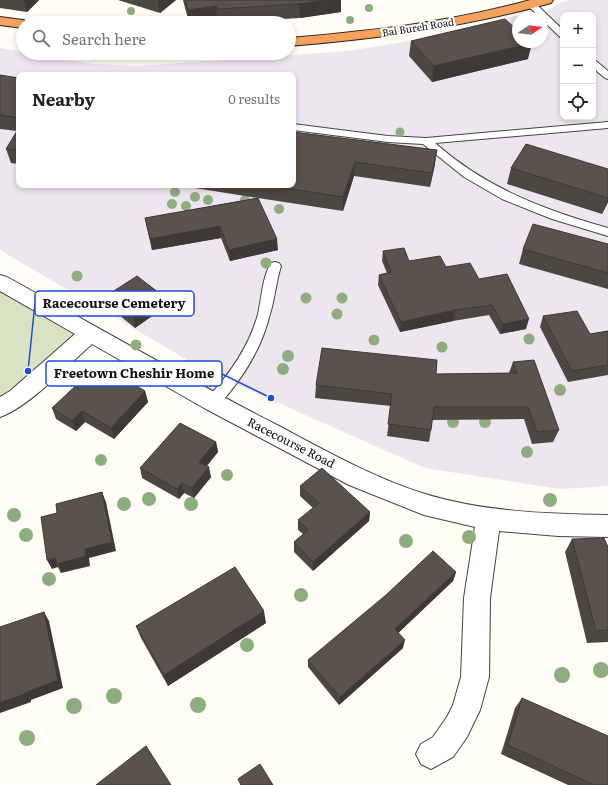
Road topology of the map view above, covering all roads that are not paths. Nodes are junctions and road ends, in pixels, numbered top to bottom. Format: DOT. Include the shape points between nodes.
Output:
graph roads {
  1 [pos="498,0"];
  2 [pos="546,0"];
  3 [pos="531,4"];
  4 [pos="0,21"];
  5 [pos="16,23"];
  6 [pos="296,30"];
  7 [pos="560,32"];
  8 [pos="0,34"];
  9 [pos="16,36"];
  10 [pos="296,41"];
  11 [pos="596,66"];
  12 [pos="608,76"];
  13 [pos="608,125"];
  14 [pos="296,127"];
  15 [pos="426,141"];
  16 [pos="608,232"];
  17 [pos="275,266"];
  18 [pos="0,282"];
  19 [pos="90,333"];
  20 [pos="212,402"];
  21 [pos="0,408"];
  22 [pos="488,519"];
  23 [pos="608,526"];
  24 [pos="431,754"];
  1 -- 6 [label="highway" via="445,12"];
  2 -- 3 [label="highway, Bai Bureh Road"];
  3 -- 7 [label="lane"];
  3 -- 10 [label="highway, Bai Bureh Road" via="452,22"];
  4 -- 5 [label="highway"];
  8 -- 9 [label="highway"];
  11 -- 12 [label="lane"];
  13 -- 15 [label="lane"];
  14 -- 15 [label="lane"];
  15 -- 16 [label="lane" via="450,162 493,189 538,209"];
  17 -- 20 [label="lane" via="263,316 251,347 242,366"];
  18 -- 19 [label="street, Racecourse Road"];
  19 -- 20 [label="street, Racecourse Road"];
  19 -- 21 [label="street" via="18,397"];
  20 -- 22 [label="street, Racecourse Road" via="357,478 424,504"];
  22 -- 23 [label="street, Racecourse Road"];
  22 -- 24 [label="street" via="477,598 475,677 466,710 457,727 443,747"];
}
